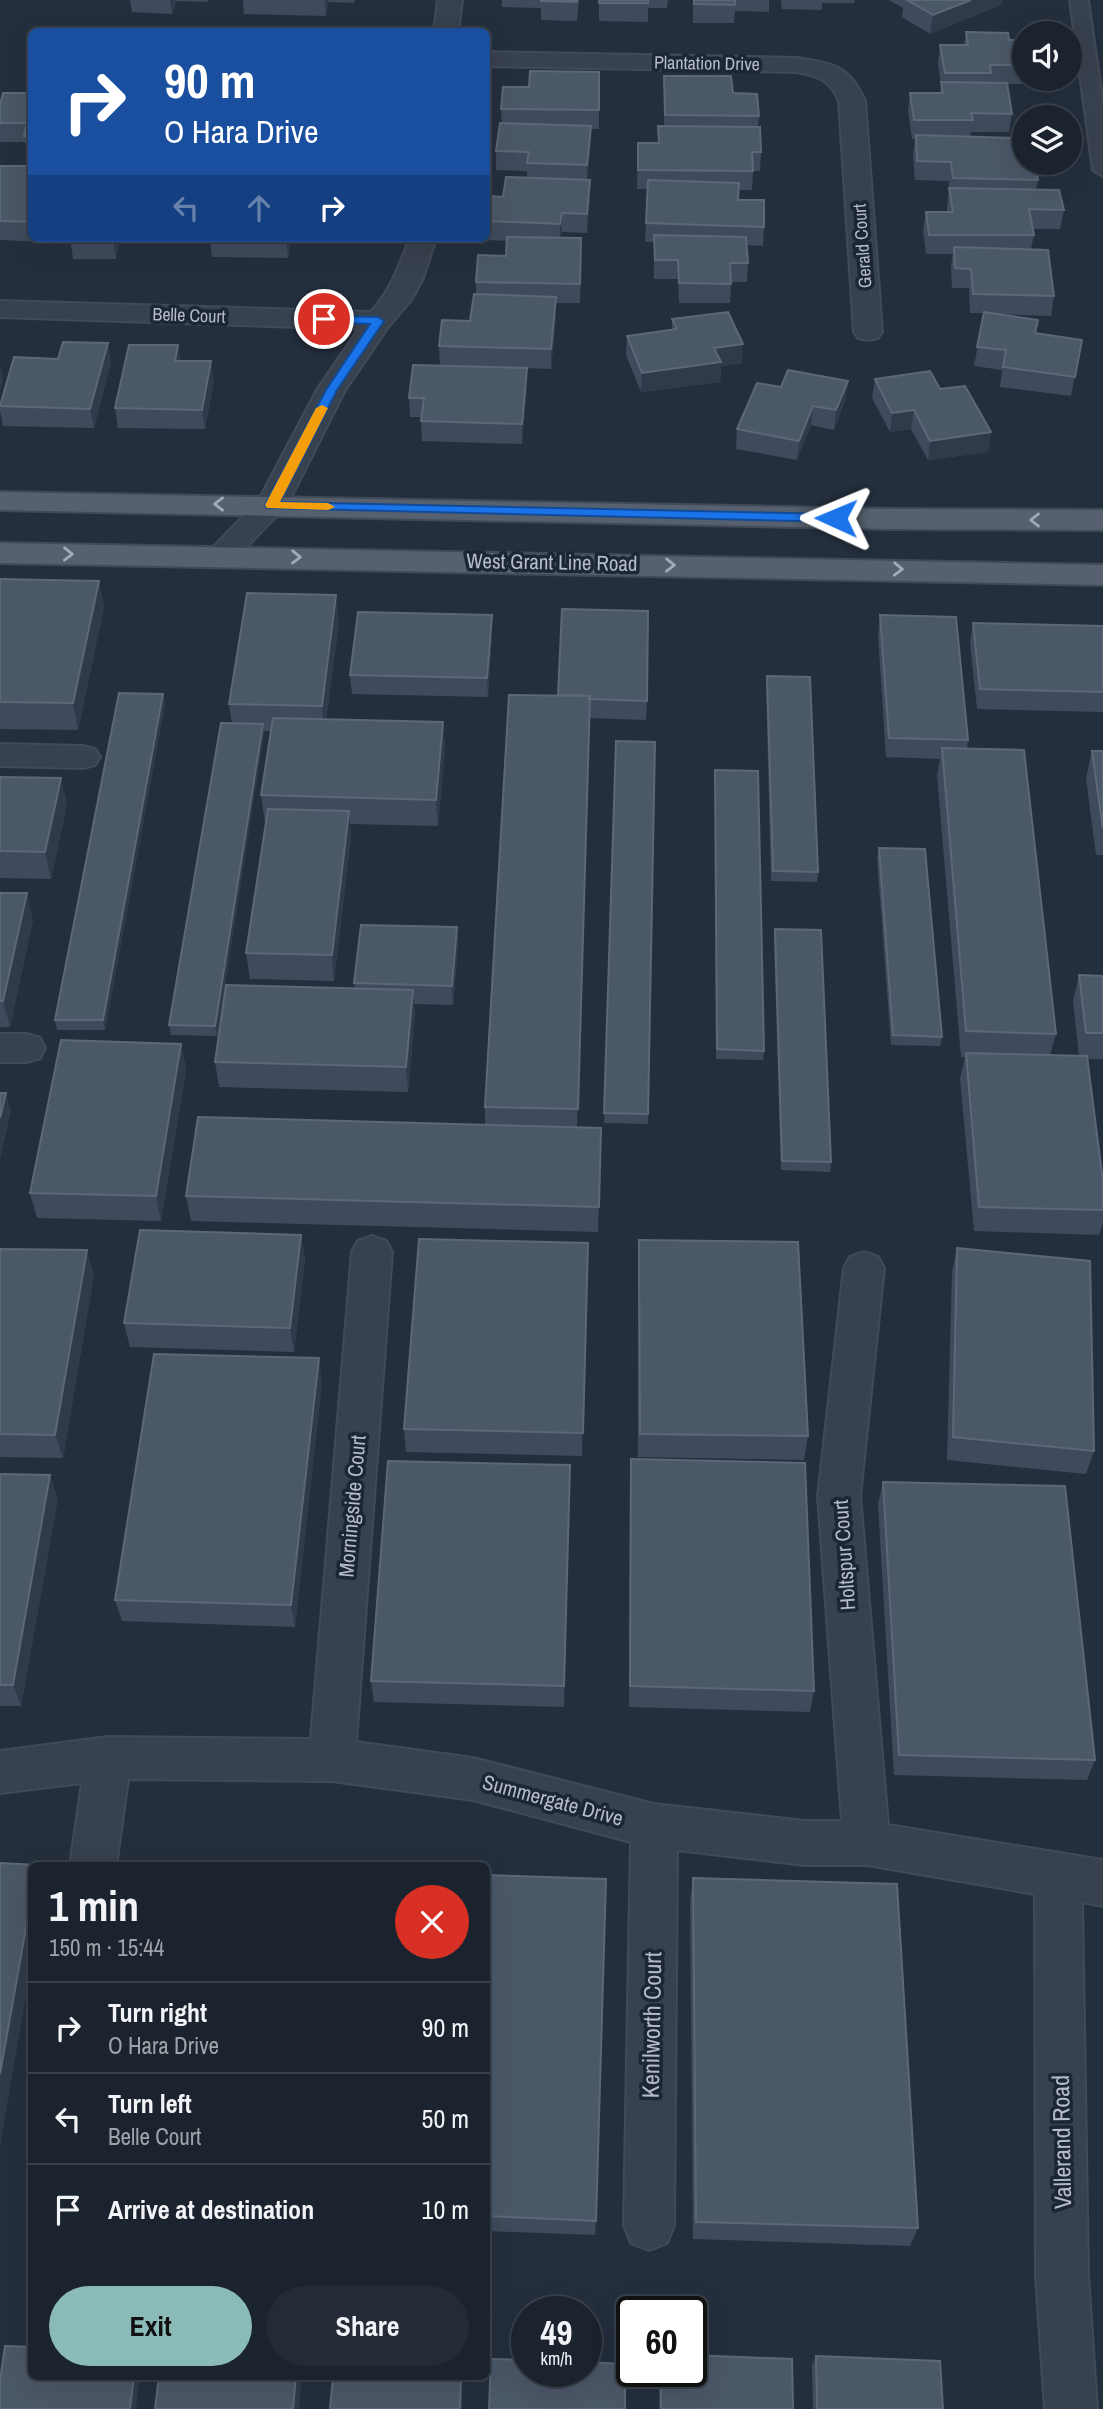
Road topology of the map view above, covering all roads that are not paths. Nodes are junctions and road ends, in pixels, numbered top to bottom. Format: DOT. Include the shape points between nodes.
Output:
graph roads {
  1 [pos="450,0"];
  2 [pos="1079,0"];
  3 [pos="446,28"];
  4 [pos="490,59"];
  5 [pos="855,159"];
  6 [pos="1103,170"];
  7 [pos="422,242"];
  8 [pos="0,309"];
  9 [pos="378,321"];
  10 [pos="868,332"];
  11 [pos="0,500"];
  12 [pos="271,505"];
  13 [pos="967,520"];
  14 [pos="1103,520"];
  15 [pos="0,553"];
  16 [pos="220,556"];
  17 [pos="817,568"];
  18 [pos="1103,575"];
  19 [pos="0,755"];
  20 [pos="83,757"];
  21 [pos="372,1252"];
  22 [pos="864,1268"];
  23 [pos="108,1758"];
  24 [pos="332,1760"];
  25 [pos="0,1772"];
  26 [pos="654,1826"];
  27 [pos="867,1843"];
  28 [pos="94,1862"];
  29 [pos="1080,1879"];
  30 [pos="649,2225"];
  31 [pos="1071,2409"];
  1 -- 3 [label="street"];
  2 -- 6 [label="lane"];
  4 -- 5 [label="street, Plantation Drive" via="797,65 828,71 843,80 852,101"];
  5 -- 10 [label="street, Gerald Court"];
  7 -- 9 [label="street" via="397,300"];
  8 -- 9 [label="street, Belle Court"];
  9 -- 12 [label="street" via="331,390"];
  12 -- 11 [label="main road, one-way"];
  12 -- 13 [label="main road"];
  12 -- 16 [label="street"];
  14 -- 13 [label="main road, one-way"];
  13 -- 17 [label="main road" via="928,535 861,542 836,550"];
  15 -- 16 [label="main road, West Grant Line Road, one-way"];
  16 -- 17 [label="main road, West Grant Line Road, one-way"];
  17 -- 18 [label="main road, West Grant Line Road, one-way"];
  19 -- 20 [label="street"];
  21 -- 24 [label="street, Morningside Court"];
  22 -- 27 [label="street, Holtspur Court" via="839,1496"];
  23 -- 24 [label="street, Summergate Drive"];
  23 -- 25 [label="street, Summergate Drive"];
  23 -- 28 [label="street"];
  24 -- 26 [label="street, Summergate Drive" via="472,1779"];
  26 -- 27 [label="street, Summergate Drive" via="805,1843"];
  26 -- 30 [label="street, Kenilworth Court"];
  27 -- 29 [label="street, Summergate Drive"];
  29 -- 31 [label="street, Vallerand Road" via="1062,2275"];
}
